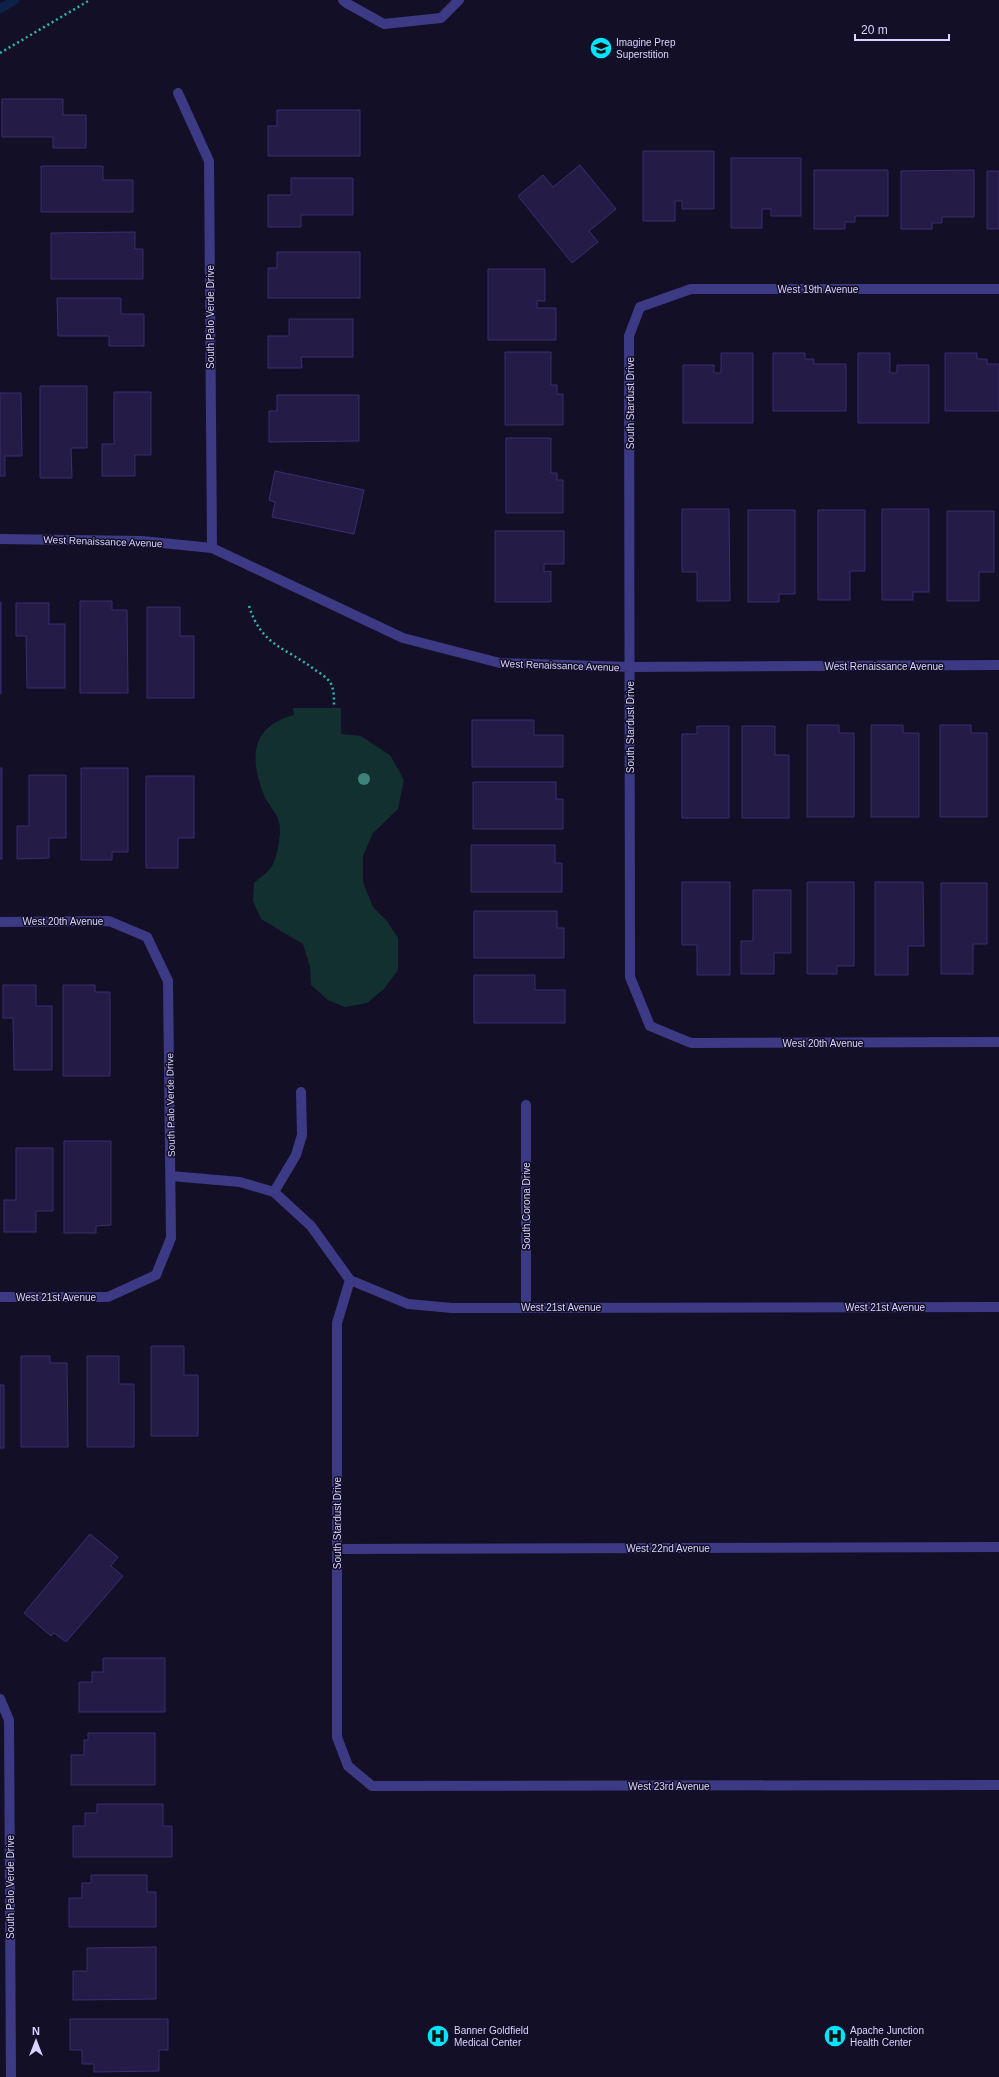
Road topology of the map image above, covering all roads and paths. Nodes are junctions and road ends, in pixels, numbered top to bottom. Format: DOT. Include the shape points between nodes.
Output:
graph roads {
  1 [pos="90,0"];
  2 [pos="459,0"];
  3 [pos="348,1"];
  4 [pos="0,53"];
  5 [pos="178,93"];
  6 [pos="999,289"];
  7 [pos="640,307"];
  8 [pos="0,539"];
  9 [pos="212,548"];
  10 [pos="249,606"];
  11 [pos="999,665"];
  12 [pos="630,667"];
  13 [pos="334,706"];
  14 [pos="0,922"];
  15 [pos="147,937"];
  16 [pos="650,1026"];
  17 [pos="999,1042"];
  18 [pos="301,1092"];
  19 [pos="526,1105"];
  20 [pos="171,1176"];
  21 [pos="274,1192"];
  22 [pos="156,1275"];
  23 [pos="350,1280"];
  24 [pos="0,1297"];
  25 [pos="999,1307"];
  26 [pos="526,1308"];
  27 [pos="999,1547"];
  28 [pos="337,1549"];
  29 [pos="0,1699"];
  30 [pos="348,1766"];
  31 [pos="999,1785"];
  32 [pos="0,2058"];
  33 [pos="11,2058"];
  34 [pos="11,2077"];
  1 -- 4 [label="path"];
  2 -- 3 [label="street" via="441,18 384,24"];
  5 -- 9 [label="street, South Palo Verde Drive" via="209,161"];
  6 -- 7 [label="street, West 19th Avenue" via="691,289"];
  7 -- 12 [label="street, South Stardust Drive" via="630,336"];
  8 -- 9 [label="street, West Renaissance Avenue" via="142,541"];
  9 -- 12 [label="street, West Renaissance Avenue" via="403,638 500,663"];
  10 -- 13 [label="path" via="261,631 281,650 309,665 330,682"];
  11 -- 12 [label="street, West Renaissance Avenue"];
  12 -- 16 [label="street, South Stardust Drive" via="630,977"];
  14 -- 15 [label="street, West 20th Avenue" via="109,921"];
  15 -- 20 [label="street, South Palo Verde Drive" via="168,981"];
  16 -- 17 [label="street, West 20th Avenue" via="691,1043"];
  18 -- 21 [label="street" via="302,1135 296,1155"];
  19 -- 26 [label="street, South Corona Drive"];
  20 -- 21 [label="street" via="240,1182"];
  20 -- 22 [label="street, South Palo Verde Drive" via="171,1238"];
  21 -- 23 [label="street" via="311,1226"];
  22 -- 24 [label="street, West 21st Avenue" via="108,1297"];
  23 -- 26 [label="street, West 21st Avenue" via="408,1304 452,1308"];
  23 -- 28 [label="street, South Stardust Drive" via="337,1323"];
  25 -- 26 [label="street, West 21st Avenue"];
  27 -- 28 [label="street, West 22nd Avenue"];
  28 -- 30 [label="street, South Stardust Drive" via="337,1737"];
  29 -- 33 [label="street, South Palo Verde Drive" via="8,1720"];
  30 -- 31 [label="street, West 23rd Avenue" via="372,1786"];
  32 -- 33 [label="street"];
  33 -- 34 [label="street, South Palo Verde Drive"];
}
